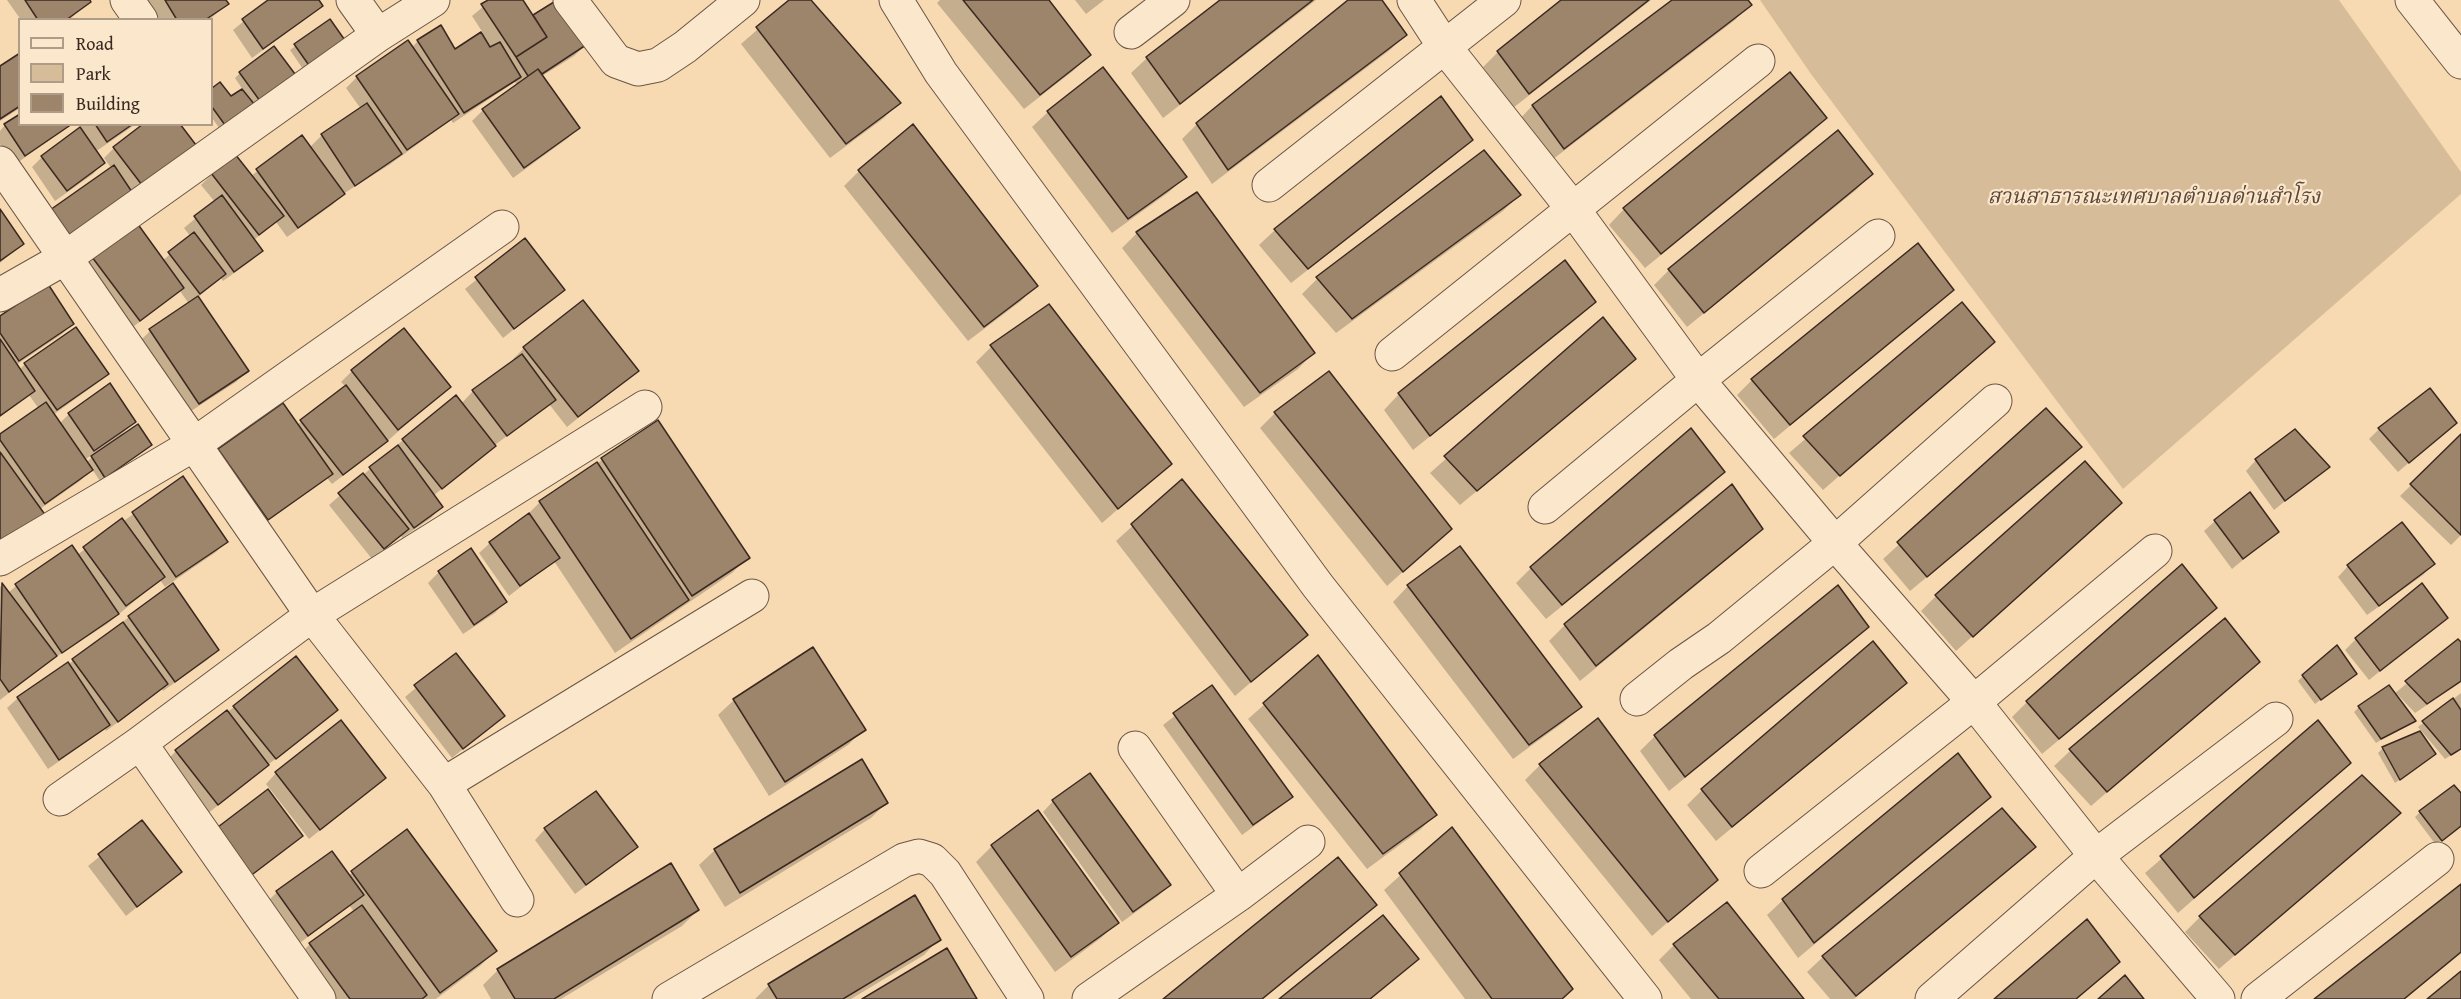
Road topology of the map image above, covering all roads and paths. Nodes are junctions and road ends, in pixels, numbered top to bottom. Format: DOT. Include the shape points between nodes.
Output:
graph roads {
  1 [pos="127,0"];
  2 [pos="353,0"];
  3 [pos="433,0"];
  4 [pos="570,0"];
  5 [pos="743,0"];
  6 [pos="896,0"];
  7 [pos="1173,0"];
  8 [pos="1414,0"];
  9 [pos="1504,0"];
  10 [pos="2412,0"];
  11 [pos="140,18"];
  12 [pos="1131,32"];
  13 [pos="378,35"];
  14 [pos="1444,46"];
  15 [pos="1758,61"];
  16 [pos="2461,62"];
  17 [pos="219,132"];
  18 [pos="0,163"];
  19 [pos="1269,185"];
  20 [pos="1573,209"];
  21 [pos="502,227"];
  22 [pos="1878,236"];
  23 [pos="65,258"];
  24 [pos="0,295"];
  25 [pos="1392,354"];
  26 [pos="1698,380"];
  27 [pos="1995,401"];
  28 [pos="645,407"];
  29 [pos="193,445"];
  30 [pos="1545,507"];
  31 [pos="1835,543"];
  32 [pos="2155,551"];
  33 [pos="0,559"];
  34 [pos="752,596"];
  35 [pos="312,615"];
  36 [pos="1637,699"];
  37 [pos="1974,702"];
  38 [pos="2276,719"];
  39 [pos="140,743"];
  40 [pos="1135,748"];
  41 [pos="444,784"];
  42 [pos="60,799"];
  43 [pos="1308,843"];
  44 [pos="2096,856"];
  45 [pos="2437,859"];
  46 [pos="1761,871"];
  47 [pos="1238,895"];
  48 [pos="517,900"];
  49 [pos="319,999"];
  50 [pos="669,999"];
  51 [pos="1027,999"];
  52 [pos="1089,999"];
  53 [pos="1645,999"];
  54 [pos="1932,999"];
  55 [pos="2218,999"];
  56 [pos="2258,999"];
  1 -- 11 [label="street"];
  2 -- 13 [label="street"];
  3 -- 13 [label="street"];
  4 -- 5 [label="street" via="616,61 638,69 658,65"];
  6 -- 53 [label="street" via="941,73 1318,586"];
  7 -- 12 [label="street"];
  8 -- 14 [label="street"];
  9 -- 14 [label="street"];
  10 -- 16 [label="street"];
  13 -- 17 [label="street"];
  14 -- 19 [label="street"];
  14 -- 20 [label="street"];
  15 -- 20 [label="street"];
  17 -- 23 [label="street"];
  18 -- 23 [label="street"];
  20 -- 25 [label="street"];
  20 -- 26 [label="street"];
  21 -- 29 [label="street"];
  22 -- 26 [label="street"];
  23 -- 24 [label="street"];
  23 -- 29 [label="street"];
  26 -- 30 [label="street"];
  26 -- 31 [label="street"];
  27 -- 31 [label="street"];
  28 -- 35 [label="street"];
  29 -- 33 [label="street"];
  29 -- 35 [label="street"];
  31 -- 36 [label="street"];
  31 -- 37 [label="street"];
  32 -- 37 [label="street"];
  34 -- 41 [label="street"];
  35 -- 39 [label="street"];
  35 -- 41 [label="street"];
  37 -- 44 [label="street"];
  37 -- 46 [label="street"];
  38 -- 44 [label="street"];
  39 -- 42 [label="street"];
  39 -- 49 [label="street"];
  40 -- 47 [label="street"];
  41 -- 48 [label="street"];
  43 -- 47 [label="street"];
  44 -- 54 [label="street"];
  44 -- 55 [label="street"];
  45 -- 56 [label="street"];
  47 -- 52 [label="street"];
  50 -- 51 [label="street" via="904,860 920,856 932,860 945,873"];
}
